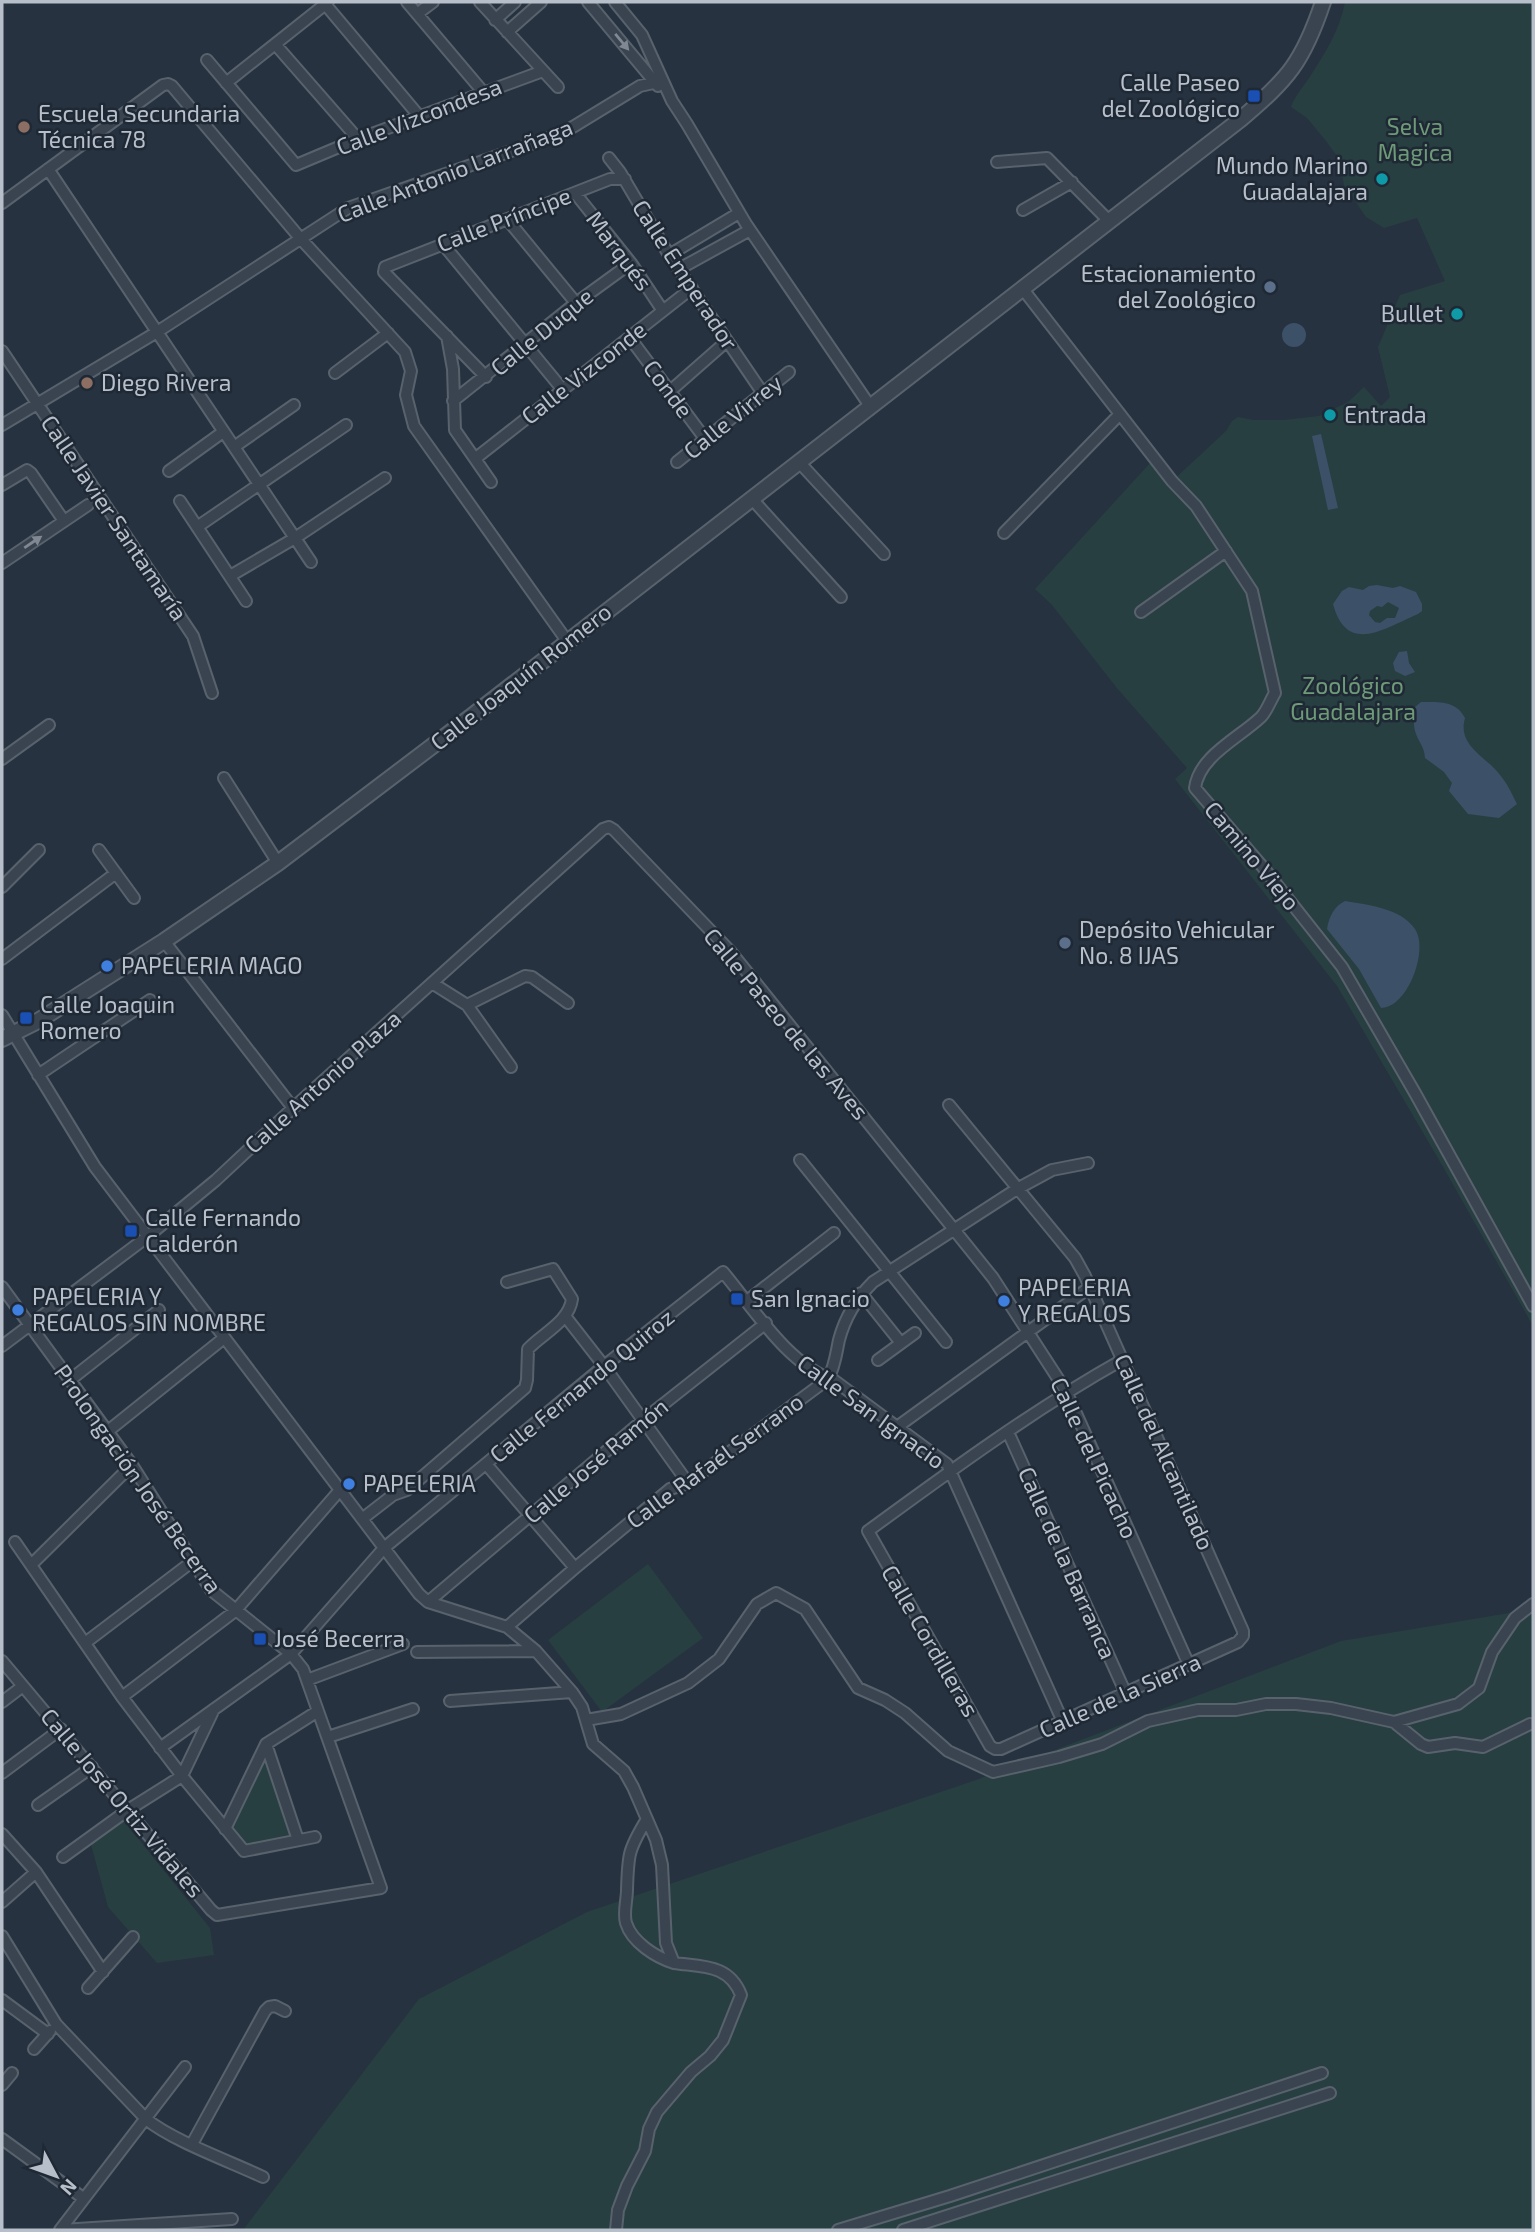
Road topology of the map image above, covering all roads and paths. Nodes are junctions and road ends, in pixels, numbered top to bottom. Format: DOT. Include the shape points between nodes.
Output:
graph roads {
  1 [pos="407,2"];
  2 [pos="433,2"];
  3 [pos="480,2"];
  4 [pos="514,2"];
  5 [pos="588,2"];
  6 [pos="615,2"];
  7 [pos="1323,2"];
  8 [pos="327,3"];
  9 [pos="536,3"];
  10 [pos="417,13"];
  11 [pos="495,20"];
  12 [pos="507,32"];
  13 [pos="275,44"];
  14 [pos="207,60"];
  15 [pos="543,71"];
  16 [pos="658,82"];
  17 [pos="226,83"];
  18 [pos="558,87"];
  19 [pos="484,93"];
  20 [pos="419,116"];
  21 [pos="358,139"];
  22 [pos="609,158"];
  23 [pos="997,162"];
  24 [pos="48,169"];
  25 [pos="625,179"];
  26 [pos="1072,182"];
  27 [pos="575,193"];
  28 [pos="2,204"];
  29 [pos="1023,210"];
  30 [pos="739,213"];
  31 [pos="507,219"];
  32 [pos="1109,221"];
  33 [pos="714,228"];
  34 [pos="750,230"];
  35 [pos="300,237"];
  36 [pos="442,243"];
  37 [pos="723,244"];
  38 [pos="669,255"];
  39 [pos="631,263"];
  40 [pos="679,269"];
  41 [pos="692,288"];
  42 [pos="1022,288"];
  43 [pos="576,303"];
  44 [pos="663,311"];
  45 [pos="157,332"];
  46 [pos="388,333"];
  47 [pos="447,336"];
  48 [pos="630,338"];
  49 [pos="727,341"];
  50 [pos="526,343"];
  51 [pos="2,351"];
  52 [pos="789,372"];
  53 [pos="335,373"];
  54 [pos="486,377"];
  55 [pos="563,390"];
  56 [pos="669,392"];
  57 [pos="762,392"];
  58 [pos="453,401"];
  59 [pos="38,404"];
  60 [pos="294,405"];
  61 [pos="870,406"];
  62 [pos="1120,414"];
  63 [pos="2,425"];
  64 [pos="346,425"];
  65 [pos="223,432"];
  66 [pos="706,440"];
  67 [pos="234,447"];
  68 [pos="476,458"];
  69 [pos="677,462"];
  70 [pos="799,462"];
  71 [pos="169,471"];
  72 [pos="385,478"];
  73 [pos="491,482"];
  74 [pos="2,485"];
  75 [pos="259,485"];
  76 [pos="752,499"];
  77 [pos="180,501"];
  78 [pos="88,505"];
  79 [pos="64,521"];
  80 [pos="197,527"];
  81 [pos="1004,533"];
  82 [pos="295,538"];
  83 [pos="1226,551"];
  84 [pos="884,554"];
  85 [pos="311,562"];
  86 [pos="2,563"];
  87 [pos="230,576"];
  88 [pos="841,597"];
  89 [pos="246,601"];
  90 [pos="1141,612"];
  91 [pos="567,641"];
  92 [pos="212,693"];
  93 [pos="50,725"];
  94 [pos="2,759"];
  95 [pos="224,779"];
  96 [pos="609,827"];
  97 [pos="39,850"];
  98 [pos="99,850"];
  99 [pos="278,863"];
  100 [pos="116,873"];
  101 [pos="2,887"];
  102 [pos="134,898"];
  103 [pos="164,942"];
  104 [pos="2,959"];
  105 [pos="432,983"];
  106 [pos="150,1000"];
  107 [pos="568,1003"];
  108 [pos="467,1005"];
  109 [pos="2,1015"];
  110 [pos="7,1036"];
  111 [pos="511,1067"];
  112 [pos="38,1075"];
  113 [pos="949,1105"];
  114 [pos="293,1108"];
  115 [pos="800,1160"];
  116 [pos="1088,1163"];
  117 [pos="1017,1189"];
  118 [pos="953,1229"];
  119 [pos="834,1233"];
  120 [pos="148,1237"];
  121 [pos="888,1271"];
  122 [pos="723,1272"];
  123 [pos="507,1282"];
  124 [pos="2,1287"];
  125 [pos="1090,1287"];
  126 [pos="861,1293"];
  127 [pos="747,1301"];
  128 [pos="1533,1306"];
  129 [pos="159,1310"];
  130 [pos="565,1317"];
  131 [pos="766,1323"];
  132 [pos="29,1326"];
  133 [pos="1029,1331"];
  134 [pos="915,1333"];
  135 [pos="225,1338"];
  136 [pos="946,1342"];
  137 [pos="901,1343"];
  138 [pos="2,1346"];
  139 [pos="878,1360"];
  140 [pos="1122,1360"];
  141 [pos="604,1366"];
  142 [pos="828,1379"];
  143 [pos="70,1380"];
  144 [pos="1066,1391"];
  145 [pos="642,1421"];
  146 [pos="897,1427"];
  147 [pos="108,1431"];
  148 [pos="1008,1432"];
  149 [pos="486,1464"];
  150 [pos="132,1465"];
  151 [pos="950,1471"];
  152 [pos="688,1483"];
  153 [pos="340,1490"];
  154 [pos="531,1516"];
  155 [pos="362,1519"];
  156 [pos="15,1542"];
  157 [pos="384,1548"];
  158 [pos="193,1561"];
  159 [pos="31,1565"];
  160 [pos="575,1568"];
  161 [pos="428,1602"];
  162 [pos="1533,1604"];
  163 [pos="235,1611"];
  164 [pos="507,1628"];
  165 [pos="1243,1636"];
  166 [pos="85,1643"];
  167 [pos="403,1644"];
  168 [pos="536,1651"];
  169 [pos="417,1652"];
  170 [pos="291,1654"];
  171 [pos="2,1661"];
  172 [pos="1188,1665"];
  173 [pos="307,1680"];
  174 [pos="23,1686"];
  175 [pos="572,1692"];
  176 [pos="1126,1694"];
  177 [pos="122,1697"];
  178 [pos="450,1701"];
  179 [pos="2,1702"];
  180 [pos="214,1708"];
  181 [pos="413,1709"];
  182 [pos="318,1711"];
  183 [pos="586,1720"];
  184 [pos="1063,1722"];
  185 [pos="1394,1722"];
  186 [pos="1530,1724"];
  187 [pos="61,1729"];
  188 [pos="328,1737"];
  189 [pos="266,1744"];
  190 [pos="160,1748"];
  191 [pos="995,1749"];
  192 [pos="92,1767"];
  193 [pos="2,1773"];
  194 [pos="182,1776"];
  195 [pos="38,1805"];
  196 [pos="128,1810"];
  197 [pos="647,1819"];
  198 [pos="225,1829"];
  199 [pos="2,1834"];
  200 [pos="315,1837"];
  201 [pos="298,1840"];
  202 [pos="63,1857"];
  203 [pos="36,1872"];
  204 [pos="380,1888"];
  205 [pos="2,1902"];
  206 [pos="2,1936"];
  207 [pos="133,1937"];
  208 [pos="674,1963"];
  209 [pos="103,1972"];
  210 [pos="88,1988"];
  211 [pos="2,2000"];
  212 [pos="285,2011"];
  213 [pos="58,2022"];
  214 [pos="48,2034"];
  215 [pos="34,2049"];
  216 [pos="185,2067"];
  217 [pos="12,2073"];
  218 [pos="1322,2073"];
  219 [pos="2,2085"];
  220 [pos="1329,2093"];
  221 [pos="146,2119"];
  222 [pos="2,2139"];
  223 [pos="192,2144"];
  224 [pos="263,2176"];
  225 [pos="950,2196"];
  226 [pos="83,2198"];
  227 [pos="955,2213"];
  228 [pos="232,2219"];
  229 [pos="61,2230"];
  230 [pos="616,2230"];
  231 [pos="838,2230"];
  232 [pos="903,2230"];
  1 -- 10 [label="street"];
  2 -- 10 [label="street"];
  3 -- 11 [label="street"];
  4 -- 11 [label="street"];
  5 -- 16 [label="street, one-way"];
  6 -- 16 [label="street" via="642,35"];
  7 -- 32 [label="street, Calle Joaquín Romero" via="1307,45 1281,84"];
  8 -- 13 [label="street"];
  8 -- 20 [label="street"];
  9 -- 12 [label="street"];
  10 -- 19 [label="street"];
  11 -- 12 [label="street"];
  12 -- 15 [label="street"];
  13 -- 17 [label="street"];
  13 -- 21 [label="street"];
  14 -- 17 [label="street"];
  15 -- 18 [label="street"];
  15 -- 19 [label="street, Calle Vizcondesa"];
  16 -- 30 [label="street"];
  16 -- 35 [label="street, Calle Antonio Larrañaga" via="640,86 563,133 348,208"];
  17 -- 21 [label="street, Calle Vizcondesa" via="296,165"];
  19 -- 20 [label="street, Calle Vizcondesa"];
  20 -- 21 [label="street, Calle Vizcondesa"];
  22 -- 25 [label="street, Calle Emperador"];
  23 -- 26 [label="street" via="1047,158"];
  24 -- 28 [label="street"];
  24 -- 35 [label="street" via="163,85 172,86"];
  24 -- 45 [label="street"];
  25 -- 27 [label="street, Calle Príncipe" via="610,179"];
  25 -- 38 [label="street, Calle Emperador"];
  26 -- 29 [label="street"];
  26 -- 32 [label="street"];
  27 -- 31 [label="street, Calle Príncipe"];
  27 -- 39 [label="street, Marqués"];
  30 -- 33 [label="street"];
  30 -- 34 [label="street"];
  31 -- 36 [label="street, Calle Príncipe"];
  31 -- 43 [label="street"];
  32 -- 42 [label="street, Calle Joaquín Romero"];
  33 -- 37 [label="street"];
  33 -- 38 [label="street"];
  34 -- 37 [label="street"];
  34 -- 61 [label="street"];
  35 -- 45 [label="street, Calle Antonio Larrañaga"];
  35 -- 46 [label="street"];
  36 -- 47 [label="street, Calle Príncipe" via="385,267 384,272"];
  36 -- 50 [label="street"];
  37 -- 40 [label="street"];
  38 -- 40 [label="street, Calle Emperador"];
  39 -- 43 [label="street, Calle Duque"];
  39 -- 44 [label="street, Marqués"];
  40 -- 41 [label="street, Calle Emperador"];
  41 -- 44 [label="street, Calle Vizconde"];
  41 -- 49 [label="street, Calle Emperador"];
  42 -- 61 [label="street, Calle Joaquín Romero"];
  42 -- 62 [label="street, Camino Viejo"];
  43 -- 50 [label="street, Calle Duque"];
  44 -- 48 [label="street, Calle Vizconde"];
  45 -- 59 [label="street, Calle Antonio Larrañaga"];
  45 -- 65 [label="street"];
  46 -- 53 [label="street"];
  46 -- 91 [label="street" via="405,352 411,371 406,395 414,426"];
  47 -- 54 [label="street"];
  47 -- 58 [label="street"];
  48 -- 55 [label="street, Calle Vizconde"];
  48 -- 56 [label="street, Conde"];
  49 -- 56 [label="street"];
  49 -- 57 [label="street, Calle Emperador"];
  50 -- 54 [label="street, Calle Duque"];
  50 -- 55 [label="street"];
  51 -- 59 [label="street, Calle Javier Santamaría"];
  52 -- 57 [label="street, Calle Virrey"];
  54 -- 58 [label="street, Calle Duque"];
  55 -- 68 [label="street, Calle Vizconde"];
  56 -- 66 [label="street, Conde"];
  57 -- 66 [label="street, Calle Virrey"];
  58 -- 68 [label="street" via="455,430"];
  59 -- 63 [label="street, Calle Antonio Larrañaga"];
  59 -- 92 [label="street, Calle Javier Santamaría" via="193,636"];
  60 -- 67 [label="street"];
  61 -- 70 [label="street, Calle Joaquín Romero"];
  62 -- 81 [label="street"];
  62 -- 83 [label="street, Camino Viejo" via="1196,506"];
  64 -- 75 [label="street"];
  65 -- 67 [label="street"];
  65 -- 71 [label="street"];
  66 -- 69 [label="street, Calle Virrey"];
  67 -- 75 [label="street"];
  68 -- 73 [label="street"];
  70 -- 76 [label="street, Calle Joaquín Romero"];
  70 -- 84 [label="street"];
  72 -- 82 [label="street"];
  74 -- 79 [label="street" via="27,470"];
  75 -- 80 [label="street"];
  75 -- 82 [label="street"];
  76 -- 88 [label="street"];
  76 -- 91 [label="street, Calle Joaquín Romero"];
  77 -- 80 [label="street"];
  78 -- 79 [label="street"];
  86 -- 79 [label="street, one-way"];
  80 -- 87 [label="street"];
  82 -- 85 [label="street"];
  82 -- 87 [label="street"];
  83 -- 90 [label="street"];
  83 -- 128 [label="street, Camino Viejo" via="1252,591 1275,693 1263,715 1206,763 1196,776 1195,788 1342,967"];
  87 -- 89 [label="street"];
  91 -- 99 [label="street, Calle Joaquín Romero"];
  93 -- 94 [label="street"];
  95 -- 99 [label="street"];
  96 -- 105 [label="street, Calle Antonio Plaza"];
  96 -- 118 [label="street, Calle Paseo de las Aves" via="730,951"];
  97 -- 101 [label="street"];
  98 -- 100 [label="street"];
  99 -- 103 [label="street, Calle Joaquín Romero"];
  100 -- 102 [label="street"];
  100 -- 104 [label="street"];
  103 -- 110 [label="street, Calle Joaquín Romero"];
  103 -- 114 [label="street"];
  105 -- 108 [label="street"];
  105 -- 114 [label="street, Calle Antonio Plaza"];
  106 -- 112 [label="street"];
  107 -- 108 [label="street" via="525,976"];
  108 -- 111 [label="street"];
  109 -- 110 [label="street"];
  110 -- 112 [label="street"];
  112 -- 120 [label="street" via="95,1167"];
  113 -- 117 [label="street, Calle del Alcantilado"];
  114 -- 120 [label="street, Calle Antonio Plaza"];
  115 -- 121 [label="street"];
  116 -- 117 [label="street, Calle Rafaél Serrano" via="1052,1170"];
  117 -- 118 [label="street, Calle Rafaél Serrano"];
  117 -- 125 [label="street, Calle del Alcantilado" via="1075,1258"];
  118 -- 121 [label="street, Calle Rafaél Serrano"];
  118 -- 133 [label="street, Calle del Picacho"];
  119 -- 127 [label="street"];
  120 -- 132 [label="street, Calle Antonio Plaza"];
  120 -- 135 [label="street"];
  121 -- 126 [label="street, Calle Rafaél Serrano"];
  121 -- 136 [label="street"];
  122 -- 127 [label="street, Calle San Ignacio"];
  122 -- 141 [label="street, Calle Fernando Quiroz"];
  123 -- 130 [label="street" via="553,1269 572,1299"];
  124 -- 132 [label="street, Prolongación José Becerra"];
  125 -- 133 [label="street"];
  125 -- 140 [label="street, Calle del Alcantilado"];
  126 -- 137 [label="street"];
  126 -- 142 [label="street, Calle Rafaél Serrano" via="842,1328"];
  127 -- 131 [label="street, Calle San Ignacio"];
  129 -- 143 [label="street"];
  130 -- 141 [label="street"];
  130 -- 155 [label="street" via="528,1349 524,1388 407,1490"];
  131 -- 142 [label="street, Calle San Ignacio" via="795,1359"];
  131 -- 145 [label="street, Calle José Ramón"];
  132 -- 138 [label="street, Calle Antonio Plaza"];
  132 -- 143 [label="street, Prolongación José Becerra"];
  133 -- 144 [label="street, Calle del Picacho"];
  133 -- 146 [label="street"];
  134 -- 137 [label="street"];
  135 -- 147 [label="street"];
  135 -- 153 [label="street"];
  137 -- 139 [label="street"];
  140 -- 144 [label="street"];
  140 -- 165 [label="street, Calle del Alcantilado"];
  141 -- 145 [label="street"];
  141 -- 149 [label="street, Calle Fernando Quiroz"];
  142 -- 146 [label="street, Calle San Ignacio"];
  142 -- 152 [label="street, Calle Rafaél Serrano"];
  143 -- 147 [label="street, Prolongación José Becerra"];
  144 -- 148 [label="street"];
  144 -- 172 [label="street, Calle del Picacho"];
  145 -- 152 [label="street"];
  145 -- 154 [label="street, Calle José Ramón"];
  146 -- 151 [label="street, Calle San Ignacio"];
  147 -- 150 [label="street, Prolongación José Becerra"];
  148 -- 151 [label="street"];
  148 -- 176 [label="street, Calle de la Barranca"];
  149 -- 154 [label="street"];
  149 -- 157 [label="street, Calle Fernando Quiroz"];
  150 -- 158 [label="street, Prolongación José Becerra"];
  150 -- 159 [label="street"];
  151 -- 184 [label="street, Calle San Ignacio"];
  151 -- 191 [label="street, Calle Cordilleras" via="868,1531"];
  152 -- 160 [label="street, Calle Rafaél Serrano" via="670,1489"];
  153 -- 155 [label="street"];
  153 -- 163 [label="street"];
  154 -- 160 [label="street"];
  154 -- 161 [label="street, Calle José Ramón"];
  155 -- 157 [label="street"];
  156 -- 159 [label="street"];
  157 -- 161 [label="street"];
  157 -- 170 [label="street, Calle Fernando Quiroz"];
  158 -- 163 [label="street, Prolongación José Becerra" via="211,1590"];
  158 -- 166 [label="street"];
  159 -- 166 [label="street"];
  160 -- 164 [label="street, Calle Rafaél Serrano"];
  161 -- 164 [label="street"];
  162 -- 185 [label="street" via="1515,1618 1492,1652 1479,1688 1458,1704"];
  163 -- 170 [label="street, Prolongación José Becerra"];
  163 -- 177 [label="street"];
  164 -- 168 [label="street"];
  165 -- 172 [label="street, Calle de la Sierra"];
  166 -- 177 [label="street"];
  167 -- 173 [label="street"];
  168 -- 169 [label="street"];
  168 -- 175 [label="street"];
  170 -- 173 [label="street, Prolongación José Becerra"];
  170 -- 180 [label="street, Calle Fernando Quiroz"];
  171 -- 174 [label="street, Calle José Ortiz Vidales"];
  172 -- 176 [label="street, Calle de la Sierra"];
  173 -- 182 [label="street, Prolongación José Becerra"];
  174 -- 179 [label="street"];
  174 -- 187 [label="street, Calle José Ortiz Vidales"];
  175 -- 178 [label="street"];
  175 -- 183 [label="street"];
  176 -- 184 [label="street, Calle de la Sierra"];
  177 -- 190 [label="street"];
  180 -- 190 [label="street, Calle Fernando Quiroz"];
  180 -- 194 [label="street"];
  181 -- 188 [label="street"];
  182 -- 188 [label="street, Prolongación José Becerra"];
  182 -- 189 [label="street"];
  183 -- 185 [label="street" via="621,1714 688,1683 719,1659 757,1604 776,1594 805,1609 858,1688 905,1713 948,1751 993,1772 1102,1744 1149,1721 1198,1710 1296,1704"];
  183 -- 197 [label="street" via="593,1744 624,1772"];
  184 -- 191 [label="street, Calle de la Sierra"];
  185 -- 186 [label="street" via="1428,1747 1455,1743 1483,1747"];
  187 -- 192 [label="street, Calle José Ortiz Vidales"];
  187 -- 193 [label="street"];
  188 -- 204 [label="street, Prolongación José Becerra"];
  189 -- 198 [label="street"];
  189 -- 201 [label="street"];
  190 -- 194 [label="street"];
  192 -- 195 [label="street"];
  192 -- 196 [label="street, Calle José Ortiz Vidales"];
  194 -- 196 [label="street"];
  194 -- 198 [label="street"];
  196 -- 202 [label="street"];
  196 -- 204 [label="street, Calle José Ortiz Vidales" via="217,1915"];
  197 -- 208 [label="street" via="662,1864 666,1943"];
  197 -- 208 [label="street" via="631,1844 625,1921 649,1950"];
  198 -- 201 [label="street" via="244,1851"];
  199 -- 203 [label="street"];
  200 -- 201 [label="street"];
  203 -- 205 [label="street"];
  203 -- 209 [label="street"];
  206 -- 213 [label="street"];
  207 -- 209 [label="street"];
  208 -- 230 [label="street" via="722,1971 736,1982 741,1994 723,2040 657,2112 618,2210"];
  209 -- 210 [label="street"];
  211 -- 214 [label="street"];
  212 -- 223 [label="street" via="275,2006 265,2011"];
  213 -- 214 [label="street"];
  213 -- 221 [label="street"];
  214 -- 215 [label="street"];
  216 -- 221 [label="street"];
  217 -- 219 [label="street"];
  218 -- 225 [label="street"];
  220 -- 227 [label="street"];
  221 -- 223 [label="street"];
  221 -- 226 [label="street"];
  222 -- 226 [label="street"];
  223 -- 224 [label="street"];
  225 -- 227 [label="street"];
  225 -- 231 [label="street"];
  226 -- 229 [label="street"];
  227 -- 232 [label="street"];
  228 -- 229 [label="street"];
}
